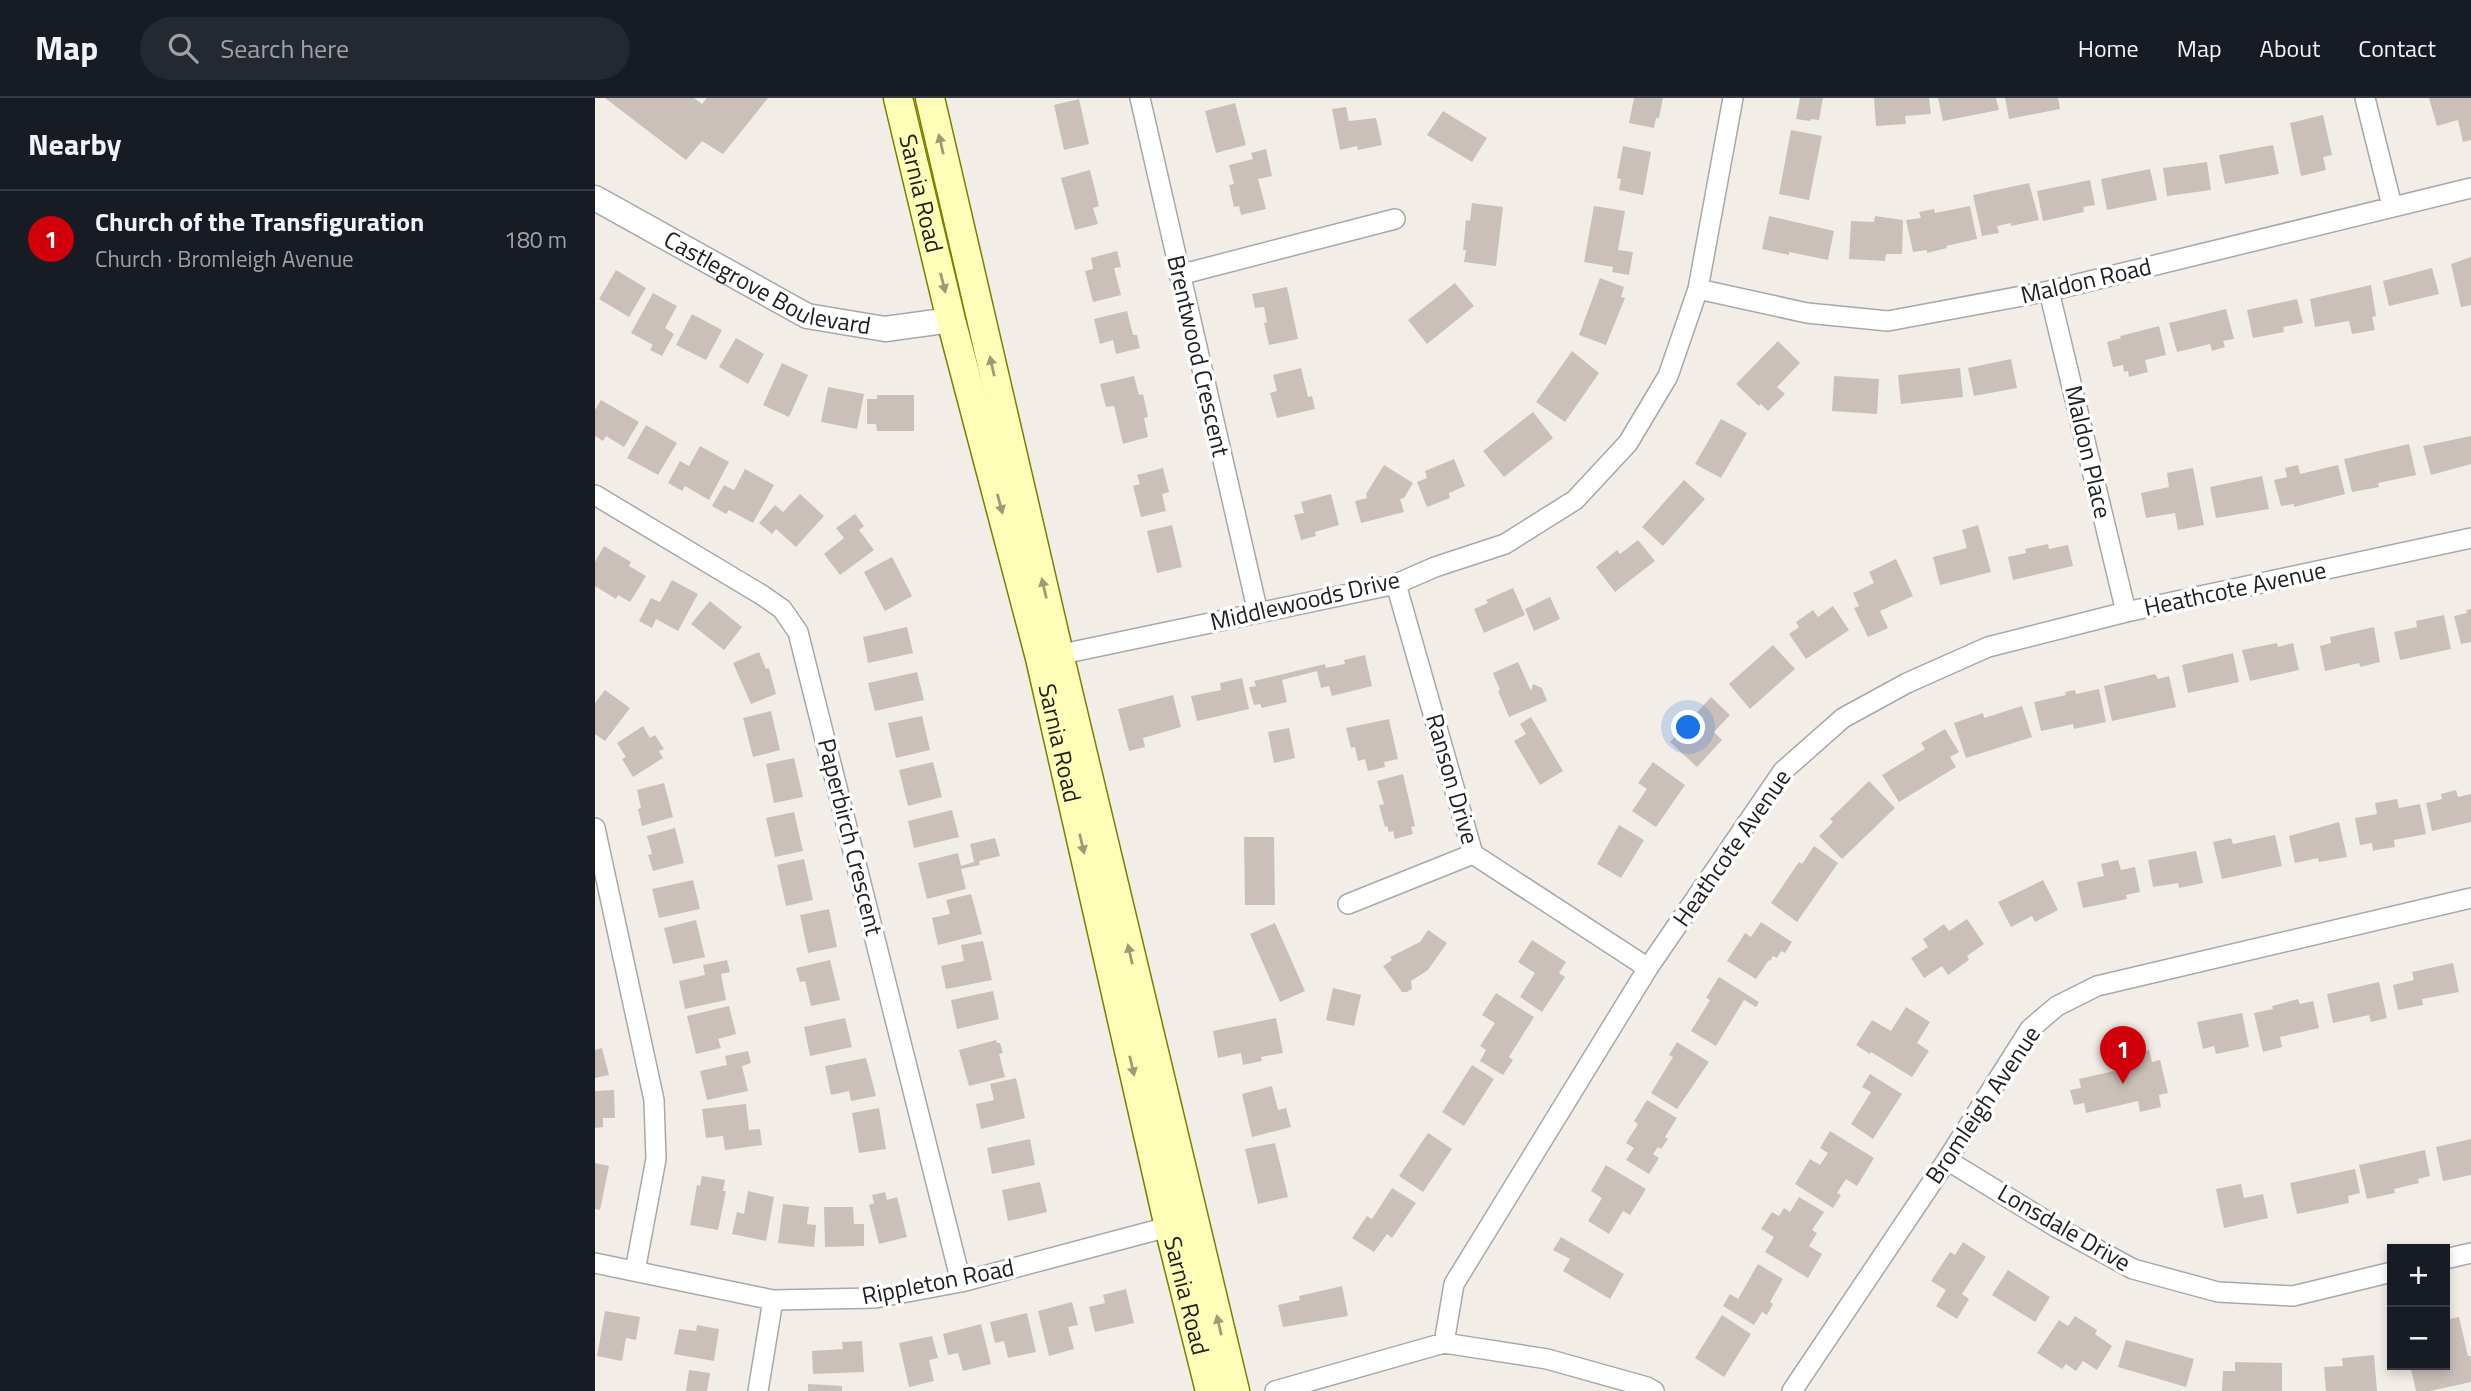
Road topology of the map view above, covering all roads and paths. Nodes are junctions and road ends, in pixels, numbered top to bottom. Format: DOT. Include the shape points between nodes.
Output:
graph roads {
  1 [pos="898,98"];
  2 [pos="930,98"];
  3 [pos="1140,98"];
  4 [pos="1733,98"];
  5 [pos="2365,98"];
  6 [pos="2471,188"];
  7 [pos="595,198"];
  8 [pos="2392,206"];
  9 [pos="1395,219"];
  10 [pos="1179,275"];
  11 [pos="1698,289"];
  12 [pos="2049,291"];
  13 [pos="951,320"];
  14 [pos="595,495"];
  15 [pos="2471,538"];
  16 [pos="1396,584"];
  17 [pos="2126,612"];
  18 [pos="1258,614"];
  19 [pos="1049,656"];
  20 [pos="595,828"];
  21 [pos="1473,854"];
  22 [pos="2471,898"];
  23 [pos="1348,904"];
  24 [pos="1648,968"];
  25 [pos="1947,1160"];
  26 [pos="1181,1223"];
  27 [pos="2471,1253"];
  28 [pos="2450,1258"];
  29 [pos="595,1263"];
  30 [pos="635,1271"];
  31 [pos="2387,1273"];
  32 [pos="961,1282"];
  33 [pos="773,1300"];
  34 [pos="1444,1343"];
  35 [pos="758,1391"];
  36 [pos="1210,1391"];
  37 [pos="1235,1391"];
  38 [pos="1275,1391"];
  39 [pos="1654,1391"];
  40 [pos="1792,1391"];
  1 -- 13 [label="main road, Sarnia Road, one-way"];
  19 -- 2 [label="main road, Sarnia Road, one-way"];
  3 -- 10 [label="street, Brentwood Crescent"];
  4 -- 11 [label="street, Middlewoods Drive"];
  5 -- 8 [label="street"];
  6 -- 8 [label="street, Maldon Road"];
  7 -- 13 [label="street, Castlegrove Boulevard" via="807,316 884,329"];
  8 -- 12 [label="street, Maldon Road"];
  9 -- 10 [label="street"];
  10 -- 18 [label="street, Brentwood Crescent"];
  11 -- 12 [label="street, Maldon Road" via="1807,313 1888,321"];
  11 -- 16 [label="street, Middlewoods Drive" via="1668,376 1628,443 1575,500 1505,544"];
  12 -- 17 [label="street, Maldon Place"];
  13 -- 19 [label="main road, Sarnia Road, one-way"];
  14 -- 32 [label="street, Paperbirch Crescent" via="762,595 782,609 798,632"];
  15 -- 17 [label="street, Heathcote Avenue"];
  16 -- 18 [label="street, Middlewoods Drive"];
  16 -- 21 [label="street, Ranson Drive"];
  17 -- 24 [label="street, Heathcote Avenue" via="1988,647 1843,718 1783,771"];
  18 -- 19 [label="street, Middlewoods Drive"];
  19 -- 26 [label="main road, Sarnia Road"];
  20 -- 30 [label="street" via="654,1100 656,1159"];
  21 -- 23 [label="street"];
  21 -- 24 [label="street, Ranson Drive"];
  22 -- 25 [label="street, Bromleigh Avenue" via="2097,986 2057,1006 2030,1029"];
  24 -- 34 [label="street, Heathcote Avenue" via="1454,1284"];
  25 -- 31 [label="street, Lonsdale Drive" via="2133,1269 2218,1292 2293,1296"];
  25 -- 40 [label="street, Bromleigh Avenue"];
  26 -- 32 [label="street, Rippleton Road"];
  26 -- 36 [label="main road, Sarnia Road"];
  37 -- 26 [label="main road, Sarnia Road, one-way"];
  27 -- 28 [label="street"];
  29 -- 30 [label="street, Rippleton Road"];
  30 -- 33 [label="street, Rippleton Road"];
  32 -- 33 [label="street, Rippleton Road" via="875,1298"];
  33 -- 35 [label="street"];
  34 -- 38 [label="street"];
  34 -- 39 [label="street" via="1547,1359"];
}
